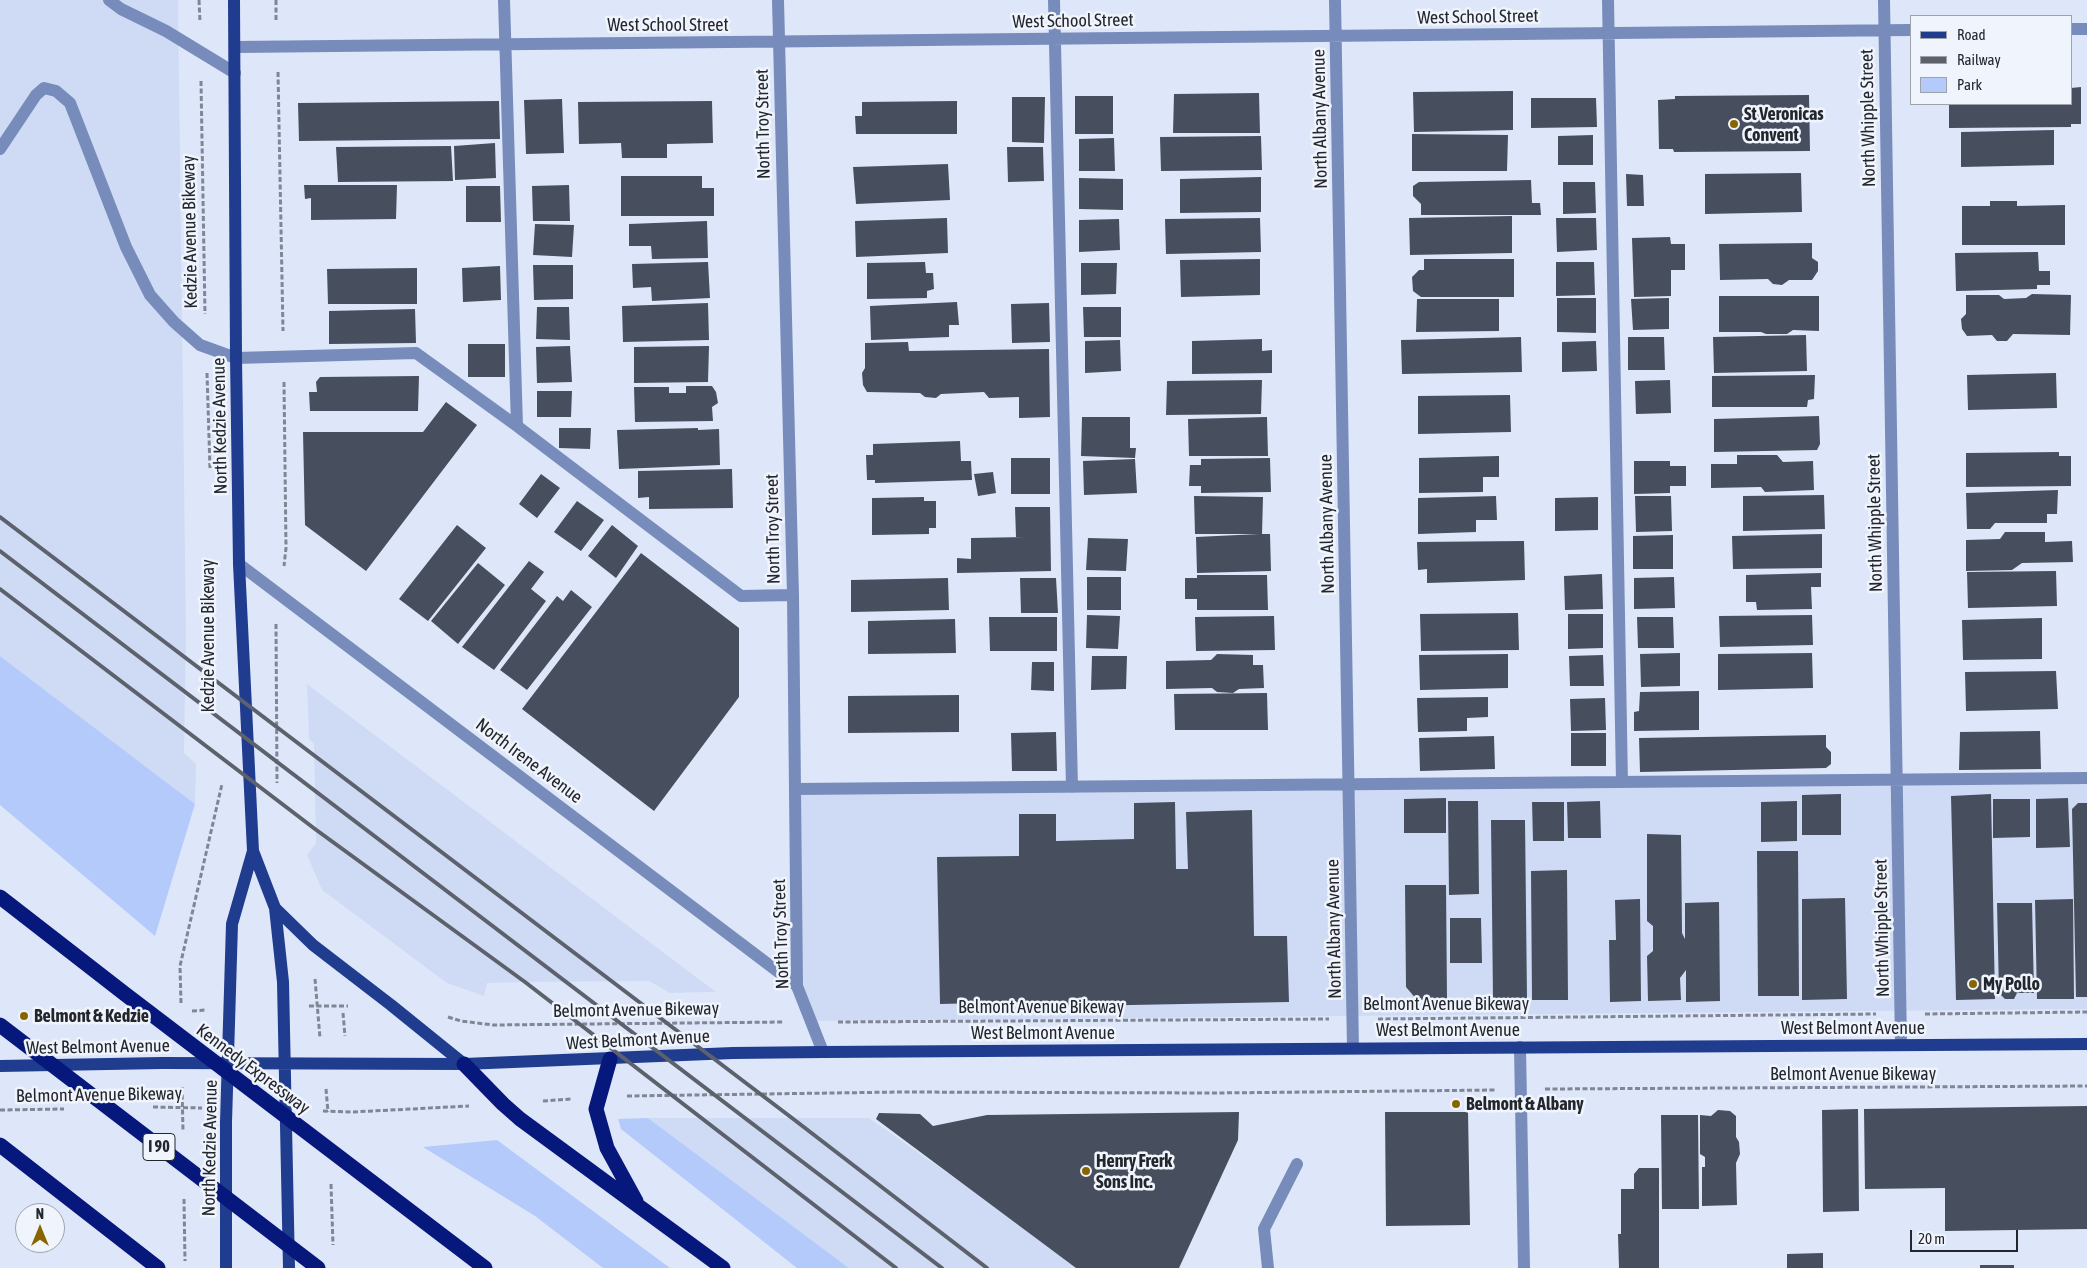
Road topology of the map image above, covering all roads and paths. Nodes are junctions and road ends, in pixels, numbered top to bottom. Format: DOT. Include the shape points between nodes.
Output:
graph roads {
  1 [pos="109,0"];
  2 [pos="199,0"];
  3 [pos="234,0"];
  4 [pos="504,0"];
  5 [pos="778,0"];
  6 [pos="1054,0"];
  7 [pos="1335,0"];
  8 [pos="1608,0"];
  9 [pos="1884,0"];
  10 [pos="2087,28"];
  11 [pos="2072,29"];
  12 [pos="1910,30"];
  13 [pos="1885,31"];
  14 [pos="1609,33"];
  15 [pos="1336,36"];
  16 [pos="1055,39"];
  17 [pos="779,42"];
  18 [pos="504,44"];
  19 [pos="235,47"];
  20 [pos="200,53"];
  21 [pos="235,73"];
  22 [pos="0,149"];
  23 [pos="206,347"];
  24 [pos="236,358"];
  25 [pos="517,426"];
  26 [pos="211,472"];
  27 [pos="239,564"];
  28 [pos="793,595"];
  29 [pos="2087,778"];
  30 [pos="1897,780"];
  31 [pos="223,782"];
  32 [pos="1622,782"];
  33 [pos="1349,784"];
  34 [pos="1072,787"];
  35 [pos="795,789"];
  36 [pos="253,851"];
  37 [pos="0,897"];
  38 [pos="275,908"];
  39 [pos="797,986"];
  40 [pos="391,1004"];
  41 [pos="283,1007"];
  42 [pos="230,1009"];
  43 [pos="181,1011"];
  44 [pos="191,1011"];
  45 [pos="2087,1012"];
  46 [pos="343,1013"];
  47 [pos="114,1014"];
  48 [pos="1901,1014"];
  49 [pos="446,1016"];
  50 [pos="28,1018"];
  51 [pos="1353,1019"];
  52 [pos="811,1022"];
  53 [pos="0,1025"];
  54 [pos="345,1036"];
  55 [pos="2087,1044"];
  56 [pos="1901,1045"];
  57 [pos="1520,1047"];
  58 [pos="1353,1048"];
  59 [pos="823,1052"];
  60 [pos="610,1059"];
  61 [pos="182,1064"];
  62 [pos="228,1064"];
  63 [pos="285,1064"];
  64 [pos="464,1064"];
  65 [pos="0,1066"];
  66 [pos="2087,1086"];
  67 [pos="1521,1090"];
  68 [pos="600,1097"];
  69 [pos="504,1104"];
  70 [pos="144,1107"];
  71 [pos="182,1108"];
  72 [pos="67,1109"];
  73 [pos="227,1109"];
  74 [pos="286,1109"];
  75 [pos="0,1110"];
  76 [pos="183,1133"];
  77 [pos="0,1145"];
  78 [pos="1298,1164"];
  79 [pos="184,1191"];
  80 [pos="638,1205"];
  81 [pos="158,1268"];
  82 [pos="185,1268"];
  83 [pos="226,1268"];
  84 [pos="289,1268"];
  85 [pos="318,1268"];
  86 [pos="486,1268"];
  87 [pos="723,1268"];
  88 [pos="1268,1268"];
  89 [pos="1524,1268"];
  1 -- 20 [label="street"];
  2 -- 20 [label="path, Kedzie Avenue Bikeway"];
  3 -- 19 [label="main road, North Kedzie Avenue"];
  4 -- 18 [label="street"];
  5 -- 17 [label="street, North Troy Street"];
  6 -- 16 [label="street"];
  7 -- 15 [label="street, North Albany Avenue"];
  8 -- 14 [label="street"];
  9 -- 13 [label="street, North Whipple Street"];
  10 -- 11 [label="street"];
  12 -- 13 [label="street, West School Street"];
  13 -- 14 [label="street, West School Street"];
  13 -- 30 [label="street, North Whipple Street"];
  14 -- 15 [label="street, West School Street"];
  14 -- 32 [label="street"];
  15 -- 16 [label="street, West School Street"];
  15 -- 33 [label="street, North Albany Avenue"];
  16 -- 17 [label="street, West School Street"];
  16 -- 34 [label="street"];
  17 -- 18 [label="street, West School Street"];
  17 -- 28 [label="street, North Troy Street"];
  18 -- 19 [label="street, West School Street"];
  18 -- 25 [label="street"];
  19 -- 21 [label="main road, North Kedzie Avenue"];
  20 -- 21 [label="street"];
  20 -- 23 [label="path, Kedzie Avenue Bikeway"];
  21 -- 24 [label="main road, North Kedzie Avenue"];
  22 -- 23 [label="street" via="44,88 56,91 70,103 126,248 150,295 174,322"];
  23 -- 24 [label="street"];
  23 -- 26 [label="path, Kedzie Avenue Bikeway"];
  24 -- 25 [label="street" via="416,353"];
  24 -- 27 [label="main road, North Kedzie Avenue"];
  25 -- 28 [label="street" via="741,596"];
  27 -- 36 [label="main road, North Kedzie Avenue"];
  27 -- 39 [label="street, North Irene Avenue"];
  28 -- 35 [label="street, North Troy Street"];
  29 -- 30 [label="street"];
  30 -- 32 [label="street"];
  30 -- 48 [label="street, North Whipple Street"];
  31 -- 43 [label="path" via="180,966"];
  32 -- 33 [label="street"];
  33 -- 34 [label="street"];
  33 -- 51 [label="street, North Albany Avenue"];
  34 -- 35 [label="street"];
  35 -- 39 [label="street, North Troy Street"];
  36 -- 38 [label="main road, North Kedzie Avenue"];
  36 -- 42 [label="main road, North Kedzie Avenue" via="232,924"];
  37 -- 86 [label="highway, Kennedy Expressway"];
  38 -- 40 [label="main road" via="313,945"];
  38 -- 41 [label="main road, North Kedzie Avenue"];
  39 -- 52 [label="street, North Troy Street"];
  40 -- 41 [label="path"];
  40 -- 64 [label="main road"];
  41 -- 63 [label="main road, North Kedzie Avenue"];
  42 -- 44 [label="path"];
  42 -- 62 [label="main road, North Kedzie Avenue"];
  45 -- 48 [label="path, Belmont Avenue Bikeway"];
  46 -- 54 [label="path"];
  47 -- 50 [label="path"];
  48 -- 51 [label="path, Belmont Avenue Bikeway"];
  48 -- 56 [label="street, North Whipple Street"];
  49 -- 52 [label="path, Belmont Avenue Bikeway" via="493,1025"];
  51 -- 52 [label="path, Belmont Avenue Bikeway"];
  51 -- 58 [label="street, North Albany Avenue"];
  52 -- 59 [label="street, North Troy Street"];
  53 -- 85 [label="highway, I 90"];
  55 -- 56 [label="main road, West Belmont Avenue"];
  56 -- 57 [label="main road, West Belmont Avenue"];
  57 -- 58 [label="main road, West Belmont Avenue"];
  57 -- 67 [label="street"];
  58 -- 59 [label="main road, West Belmont Avenue"];
  59 -- 60 [label="main road, West Belmont Avenue"];
  60 -- 64 [label="main road, West Belmont Avenue"];
  60 -- 68 [label="highway"];
  61 -- 62 [label="main road, West Belmont Avenue"];
  61 -- 65 [label="main road, West Belmont Avenue"];
  61 -- 71 [label="path"];
  62 -- 63 [label="main road, West Belmont Avenue"];
  62 -- 73 [label="main road, North Kedzie Avenue"];
  63 -- 64 [label="main road, West Belmont Avenue"];
  63 -- 74 [label="main road, North Kedzie Avenue"];
  64 -- 69 [label="highway"];
  66 -- 67 [label="path, Belmont Avenue Bikeway"];
  67 -- 68 [label="path, Belmont Avenue Bikeway" via="900,1092"];
  67 -- 89 [label="street"];
  68 -- 69 [label="path, Belmont Avenue Bikeway"];
  68 -- 80 [label="highway" via="596,1109 607,1148"];
  69 -- 74 [label="path, Belmont Avenue Bikeway" via="353,1112"];
  69 -- 80 [label="highway"];
  70 -- 71 [label="path, Belmont Avenue Bikeway"];
  71 -- 73 [label="path, Belmont Avenue Bikeway"];
  71 -- 76 [label="path"];
  72 -- 75 [label="path, Belmont Avenue Bikeway"];
  73 -- 83 [label="main road, North Kedzie Avenue"];
  74 -- 84 [label="main road, North Kedzie Avenue"];
  77 -- 81 [label="highway"];
  78 -- 88 [label="street" via="1264,1229"];
  79 -- 82 [label="path"];
  80 -- 87 [label="highway"];
}
